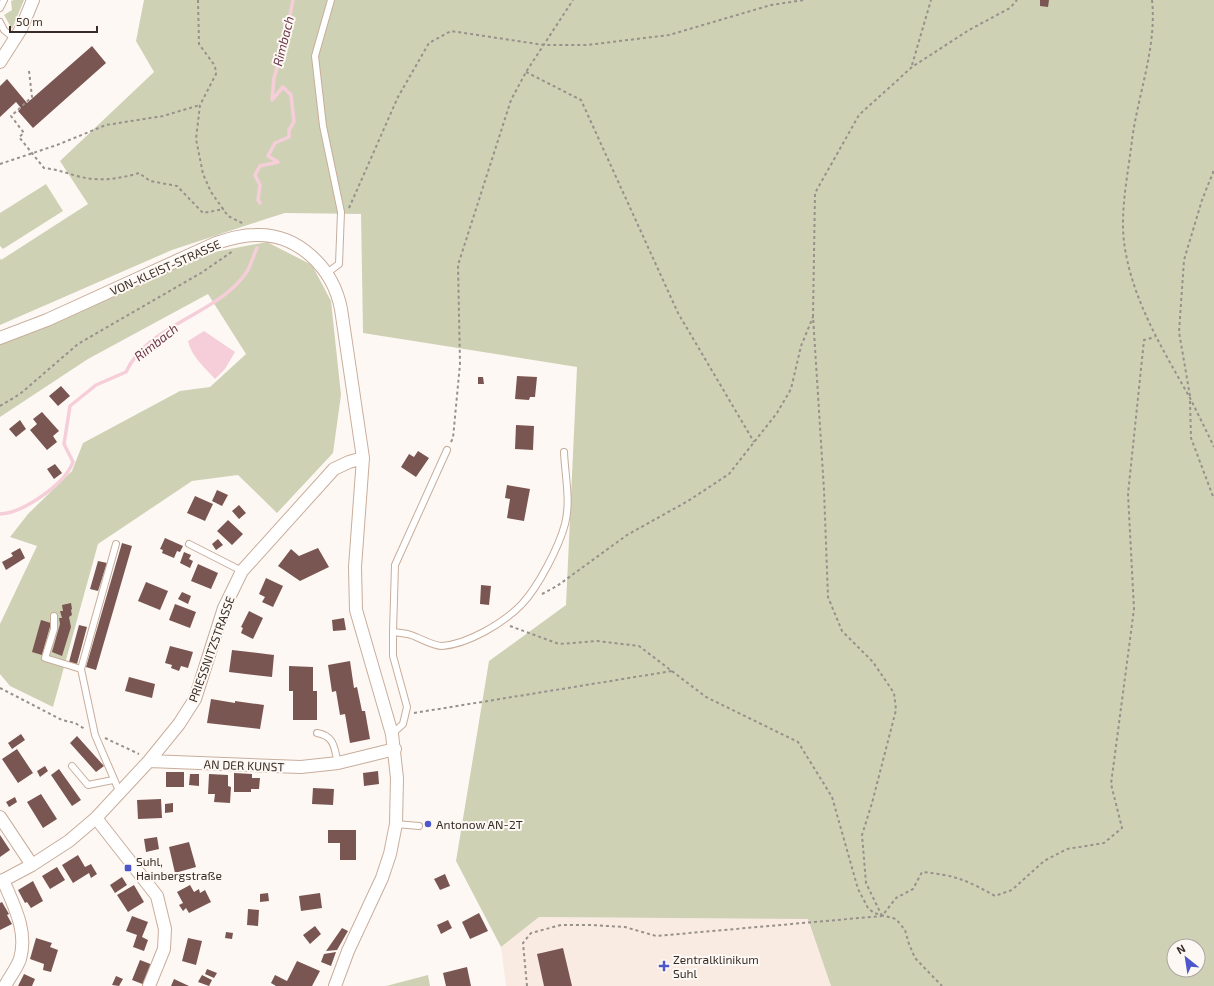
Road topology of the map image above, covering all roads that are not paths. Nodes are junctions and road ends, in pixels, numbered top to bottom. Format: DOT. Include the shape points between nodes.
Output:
graph roads {
  1 [pos="4,0"];
  2 [pos="33,0"];
  3 [pos="331,0"];
  4 [pos="0,8"];
  5 [pos="0,22"];
  6 [pos="15,39"];
  7 [pos="0,62"];
  8 [pos="327,274"];
  9 [pos="0,338"];
  10 [pos="447,450"];
  11 [pos="564,452"];
  12 [pos="363,458"];
  13 [pos="116,544"];
  14 [pos="189,544"];
  15 [pos="242,571"];
  16 [pos="54,616"];
  17 [pos="393,632"];
  18 [pos="81,669"];
  19 [pos="318,733"];
  20 [pos="392,734"];
  21 [pos="395,750"];
  22 [pos="149,762"];
  23 [pos="338,763"];
  24 [pos="72,766"];
  25 [pos="113,780"];
  26 [pos="120,793"];
  27 [pos="0,817"];
  28 [pos="96,818"];
  29 [pos="396,824"];
  30 [pos="419,826"];
  31 [pos="32,865"];
  32 [pos="2,881"];
  33 [pos="4,986"];
  34 [pos="149,986"];
  35 [pos="335,986"];
  1 -- 4 [label="lane"];
  2 -- 6 [label="street"];
  3 -- 8 [label="lane" via="314,56 323,126 341,212 339,264"];
  5 -- 6 [label="lane" via="4,30"];
  6 -- 7 [label="street"];
  8 -- 9 [label="street, VON-KLEIST-STRASSE" via="316,259 295,245 265,235 250,235 216,243 47,320"];
  8 -- 12 [label="street, VON-KLEIST-STRASSE" via="339,298"];
  10 -- 17 [label="lane" via="395,565"];
  11 -- 17 [label="lane" via="568,497 565,524 552,556 533,591 521,605 488,630 441,646"];
  12 -- 15 [label="street, PRIESSNITZSTRASSE" via="334,469"];
  12 -- 20 [label="street, VON-KLEIST-STRASSE" via="355,568 356,610"];
  13 -- 18 [label="lane"];
  14 -- 15 [label="lane"];
  15 -- 22 [label="street, PRIESSNITZSTRASSE" via="224,608 195,699"];
  16 -- 18 [label="lane" via="54,629 45,658"];
  17 -- 20 [label="lane" via="393,656 407,707 403,724"];
  18 -- 25 [label="lane" via="95,735"];
  19 -- 23 [label="lane" via="326,734 332,740"];
  20 -- 21 [label="street, VON-KLEIST-STRASSE"];
  21 -- 23 [label="street, AN DER KUNST"];
  21 -- 29 [label="street, VON-KLEIST-STRASSE"];
  22 -- 23 [label="street, AN DER KUNST" via="301,767"];
  22 -- 26 [label="street, PRIESSNITZSTRASSE"];
  24 -- 25 [label="lane" via="88,785"];
  25 -- 26 [label="lane"];
  26 -- 28 [label="street, PRIESSNITZSTRASSE"];
  27 -- 31 [label="street"];
  28 -- 31 [label="street, PRIESSNITZSTRASSE" via="69,841"];
  28 -- 34 [label="street" via="157,896 165,929 164,950"];
  29 -- 30 [label="lane"];
  29 -- 35 [label="street, VON-KLEIST-STRASSE" via="382,878 348,951"];
  31 -- 32 [label="street, PRIESSNITZSTRASSE"];
  32 -- 33 [label="street" via="18,918 23,940 20,961"];
}
